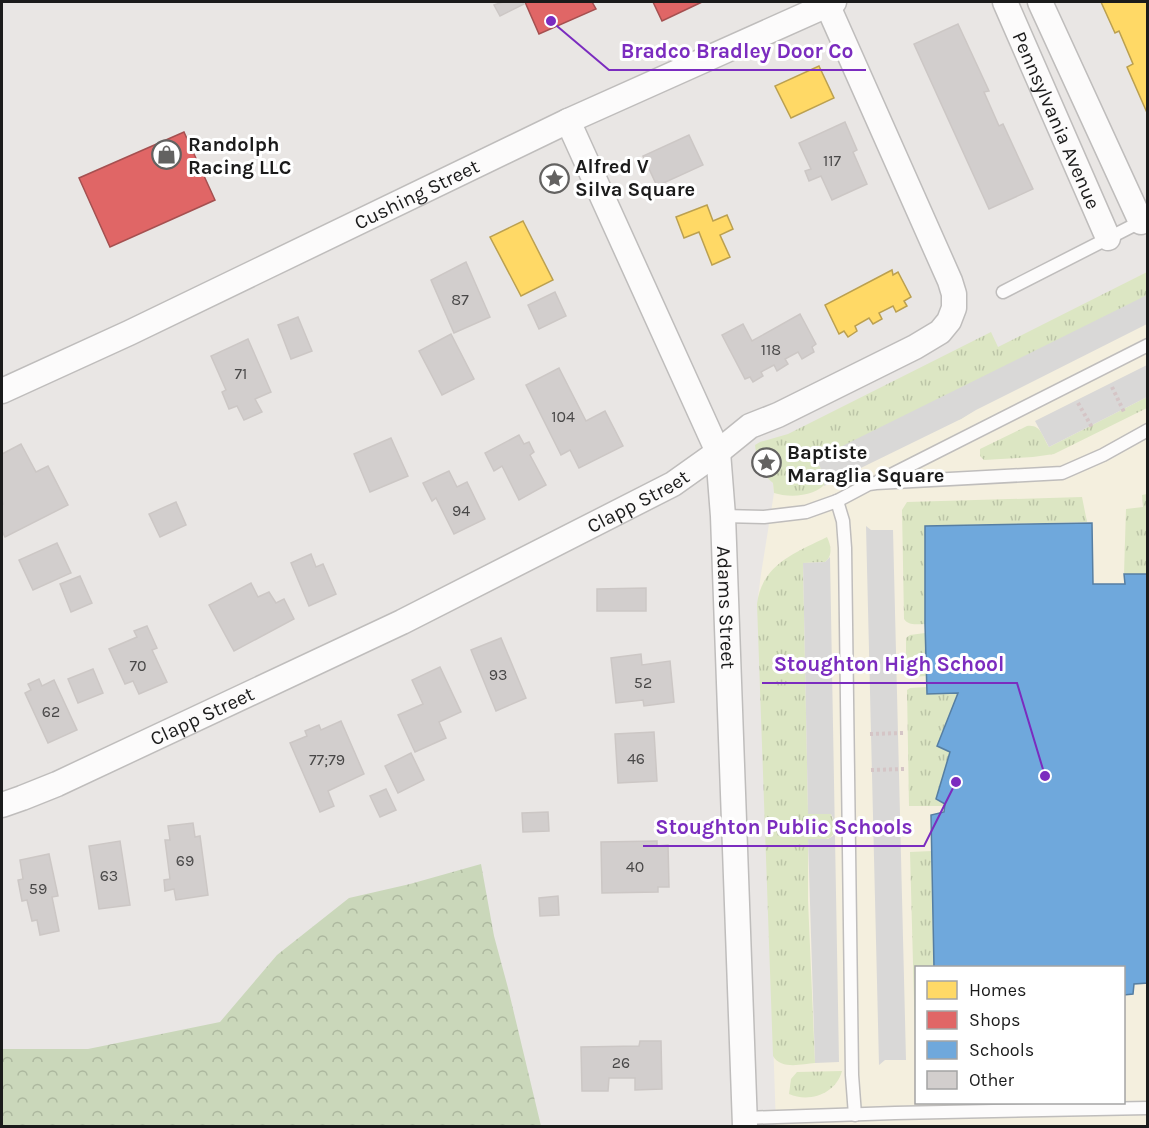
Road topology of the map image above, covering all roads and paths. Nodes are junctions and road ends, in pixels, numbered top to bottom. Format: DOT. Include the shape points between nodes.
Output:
graph roads {
  1 [pos="1005,2"];
  2 [pos="1040,2"];
  3 [pos="831,3"];
  4 [pos="568,121"];
  5 [pos="1144,220"];
  6 [pos="1108,238"];
  7 [pos="1003,292"];
  8 [pos="1148,345"];
  9 [pos="1111,384"];
  10 [pos="2,391"];
  11 [pos="1078,402"];
  12 [pos="1125,414"];
  13 [pos="1093,429"];
  14 [pos="1148,430"];
  15 [pos="718,452"];
  16 [pos="876,483"];
  17 [pos="837,501"];
  18 [pos="723,516"];
  19 [pos="903,733"];
  20 [pos="870,734"];
  21 [pos="904,769"];
  22 [pos="871,770"];
  23 [pos="2,805"];
  24 [pos="1148,1108"];
  25 [pos="855,1115"];
  26 [pos="745,1122"];
  1 -- 6 [label="street, Pennsylvania Avenue"];
  2 -- 5 [label="street, Pennsylvania Avenue"];
  3 -- 4 [label="street, Cushing Street"];
  3 -- 15 [label="street, Clapp Street" via="950,281 954,308 949,321 928,340 750,426"];
  4 -- 10 [label="street, Cushing Street"];
  4 -- 15 [label="street, Adams Street"];
  5 -- 6 [label="lane"];
  6 -- 7 [label="lane"];
  8 -- 16 [label="lane"];
  9 -- 12 [label="path"];
  11 -- 13 [label="path"];
  14 -- 16 [label="lane" via="1062,473"];
  15 -- 18 [label="street, Adams Street"];
  15 -- 23 [label="street, Clapp Street" via="673,484 402,622 57,784"];
  16 -- 17 [label="lane"];
  17 -- 18 [label="lane" via="788,515"];
  17 -- 25 [label="lane" via="845,548"];
  18 -- 26 [label="street, Adams Street"];
  19 -- 20 [label="path"];
  21 -- 22 [label="path"];
  24 -- 25 [label="lane"];
  25 -- 26 [label="lane"];
}
